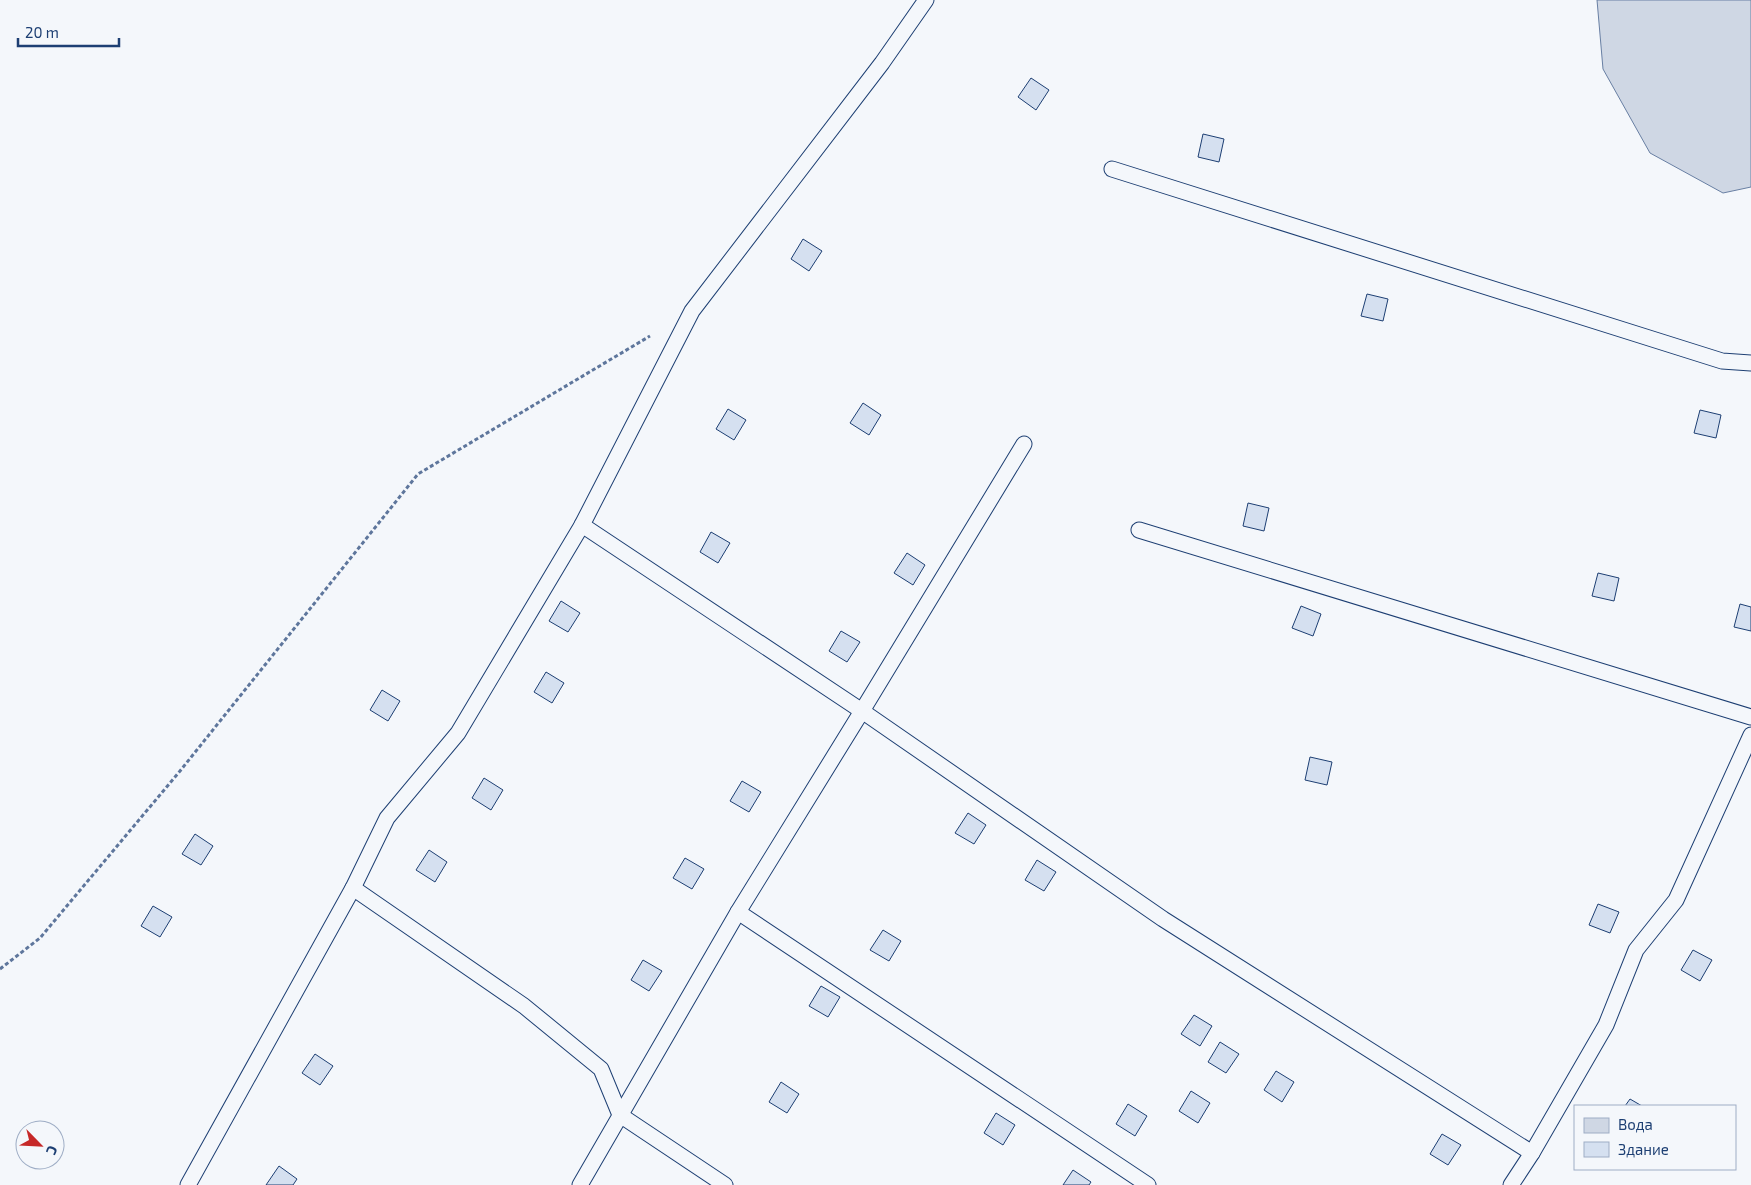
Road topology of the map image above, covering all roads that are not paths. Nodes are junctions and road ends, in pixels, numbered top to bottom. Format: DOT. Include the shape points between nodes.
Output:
graph roads {
  1 [pos="926,0"];
  2 [pos="1112,170"];
  3 [pos="1751,363"];
  4 [pos="1024,444"];
  5 [pos="582,525"];
  6 [pos="1139,530"];
  7 [pos="862,711"];
  8 [pos="1751,717"];
  9 [pos="1751,735"];
  10 [pos="353,888"];
  11 [pos="738,912"];
  12 [pos="620,1115"];
  13 [pos="1532,1153"];
  14 [pos="188,1185"];
  15 [pos="580,1185"];
  16 [pos="725,1185"];
  17 [pos="1148,1185"];
  18 [pos="1511,1185"];
  1 -- 5 [label="lane" via="882,63 692,312"];
  2 -- 3 [label="lane" via="1722,361"];
  4 -- 7 [label="lane"];
  5 -- 7 [label="lane"];
  5 -- 10 [label="lane" via="458,733 387,818"];
  6 -- 8 [label="lane"];
  7 -- 11 [label="lane"];
  7 -- 13 [label="lane" via="1163,919"];
  9 -- 13 [label="lane" via="1676,900 1636,950 1606,1025"];
  10 -- 12 [label="lane" via="524,1006 601,1069"];
  10 -- 14 [label="lane"];
  11 -- 12 [label="lane"];
  11 -- 17 [label="lane"];
  12 -- 15 [label="lane"];
  12 -- 16 [label="lane"];
  13 -- 18 [label="lane"];
}
